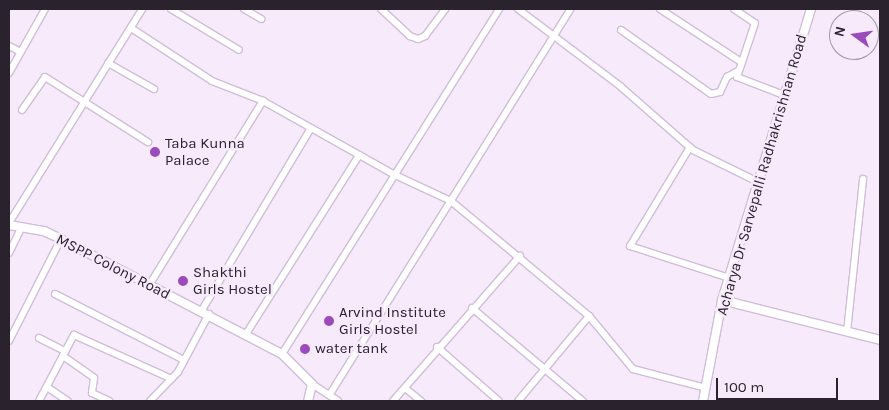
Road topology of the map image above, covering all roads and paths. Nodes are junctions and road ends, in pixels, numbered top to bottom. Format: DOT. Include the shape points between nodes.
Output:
graph roads {
  1 [pos="45,9"];
  2 [pos="142,9"];
  3 [pos="171,9"];
  4 [pos="244,9"];
  5 [pos="381,9"];
  6 [pos="445,9"];
  7 [pos="499,9"];
  8 [pos="518,9"];
  9 [pos="571,9"];
  10 [pos="660,9"];
  11 [pos="734,9"];
  12 [pos="811,9"];
  13 [pos="261,19"];
  14 [pos="131,28"];
  15 [pos="621,30"];
  16 [pos="554,37"];
  17 [pos="9,46"];
  18 [pos="239,50"];
  19 [pos="21,52"];
  20 [pos="741,62"];
  21 [pos="108,63"];
  22 [pos="738,71"];
  23 [pos="9,73"];
  24 [pos="154,89"];
  25 [pos="784,95"];
  26 [pos="84,102"];
  27 [pos="262,102"];
  28 [pos="22,110"];
  29 [pos="311,128"];
  30 [pos="148,142"];
  31 [pos="690,147"];
  32 [pos="359,155"];
  33 [pos="395,175"];
  34 [pos="863,179"];
  35 [pos="758,182"];
  36 [pos="451,201"];
  37 [pos="9,224"];
  38 [pos="21,228"];
  39 [pos="61,239"];
  40 [pos="9,252"];
  41 [pos="520,256"];
  42 [pos="729,278"];
  43 [pos="148,287"];
  44 [pos="55,294"];
  45 [pos="722,300"];
  46 [pos="472,308"];
  47 [pos="205,312"];
  48 [pos="589,316"];
  49 [pos="847,332"];
  50 [pos="246,334"];
  51 [pos="39,338"];
  52 [pos="880,340"];
  53 [pos="9,341"];
  54 [pos="438,347"];
  55 [pos="64,353"];
  56 [pos="282,354"];
  57 [pos="184,360"];
  58 [pos="546,369"];
  59 [pos="172,379"];
  60 [pos="312,384"];
  61 [pos="46,387"];
  62 [pos="405,388"];
  63 [pos="706,388"];
  64 [pos="330,394"];
  65 [pos="39,401"];
  66 [pos="68,401"];
  67 [pos="109,401"];
  68 [pos="150,401"];
  69 [pos="308,401"];
  70 [pos="338,401"];
  71 [pos="393,401"];
  72 [pos="421,401"];
  73 [pos="499,401"];
  74 [pos="518,401"];
  75 [pos="583,401"];
  76 [pos="703,401"];
  1 -- 19 [label="street"];
  2 -- 14 [label="street"];
  3 -- 18 [label="street"];
  4 -- 13 [label="street"];
  5 -- 6 [label="street" via="410,36 418,39 425,36"];
  7 -- 33 [label="street"];
  8 -- 16 [label="street"];
  9 -- 16 [label="street"];
  10 -- 20 [label="street"];
  11 -- 20 [label="street" via="755,23"];
  12 -- 25 [label="street, Acharya Dr Sarvepalli Radhakrishnan Road"];
  14 -- 21 [label="street"];
  14 -- 27 [label="street" via="212,81"];
  15 -- 22 [label="street" via="712,94 720,92 727,77"];
  16 -- 31 [label="street" via="620,86"];
  16 -- 36 [label="street"];
  17 -- 19 [label="street"];
  19 -- 23 [label="street"];
  20 -- 22 [label="street"];
  21 -- 24 [label="street"];
  21 -- 26 [label="street"];
  22 -- 25 [label="street" via="737,77"];
  25 -- 35 [label="street, Acharya Dr Sarvepalli Radhakrishnan Road"];
  26 -- 28 [label="street" via="45,77"];
  26 -- 30 [label="street"];
  26 -- 37 [label="street"];
  27 -- 29 [label="street"];
  27 -- 43 [label="street"];
  29 -- 32 [label="street"];
  29 -- 47 [label="street"];
  31 -- 35 [label="street"];
  31 -- 42 [label="street" via="630,246"];
  32 -- 33 [label="street"];
  32 -- 50 [label="street"];
  33 -- 36 [label="street"];
  33 -- 56 [label="street"];
  34 -- 49 [label="street"];
  35 -- 42 [label="street, Acharya Dr Sarvepalli Radhakrishnan Road"];
  36 -- 41 [label="street"];
  36 -- 64 [label="street"];
  37 -- 38 [label="street, MSPP Colony Road"];
  38 -- 39 [label="street, MSPP Colony Road"];
  38 -- 40 [label="street"];
  39 -- 43 [label="street, MSPP Colony Road"];
  39 -- 53 [label="street"];
  41 -- 46 [label="street"];
  41 -- 48 [label="street"];
  42 -- 45 [label="street, Acharya Dr Sarvepalli Radhakrishnan Road"];
  43 -- 47 [label="street, MSPP Colony Road"];
  44 -- 57 [label="street"];
  45 -- 49 [label="street"];
  45 -- 63 [label="street, Acharya Dr Sarvepalli Radhakrishnan Road"];
  46 -- 54 [label="street"];
  46 -- 58 [label="street"];
  47 -- 50 [label="street, MSPP Colony Road"];
  47 -- 57 [label="street"];
  48 -- 58 [label="street"];
  48 -- 63 [label="street" via="633,369"];
  49 -- 52 [label="street"];
  50 -- 56 [label="street, MSPP Colony Road"];
  51 -- 55 [label="street"];
  54 -- 62 [label="street"];
  54 -- 73 [label="street"];
  55 -- 59 [label="street" via="74,335"];
  55 -- 61 [label="street"];
  55 -- 67 [label="street" via="94,378 92,393"];
  56 -- 60 [label="street, MSPP Colony Road"];
  57 -- 59 [label="street"];
  58 -- 74 [label="street"];
  58 -- 75 [label="street"];
  59 -- 68 [label="street"];
  60 -- 64 [label="street, MSPP Colony Road"];
  60 -- 69 [label="street"];
  61 -- 65 [label="street"];
  61 -- 66 [label="street"];
  62 -- 71 [label="street"];
  62 -- 72 [label="street"];
  63 -- 76 [label="street, Acharya Dr Sarvepalli Radhakrishnan Road"];
  64 -- 70 [label="street, MSPP Colony Road"];
}
